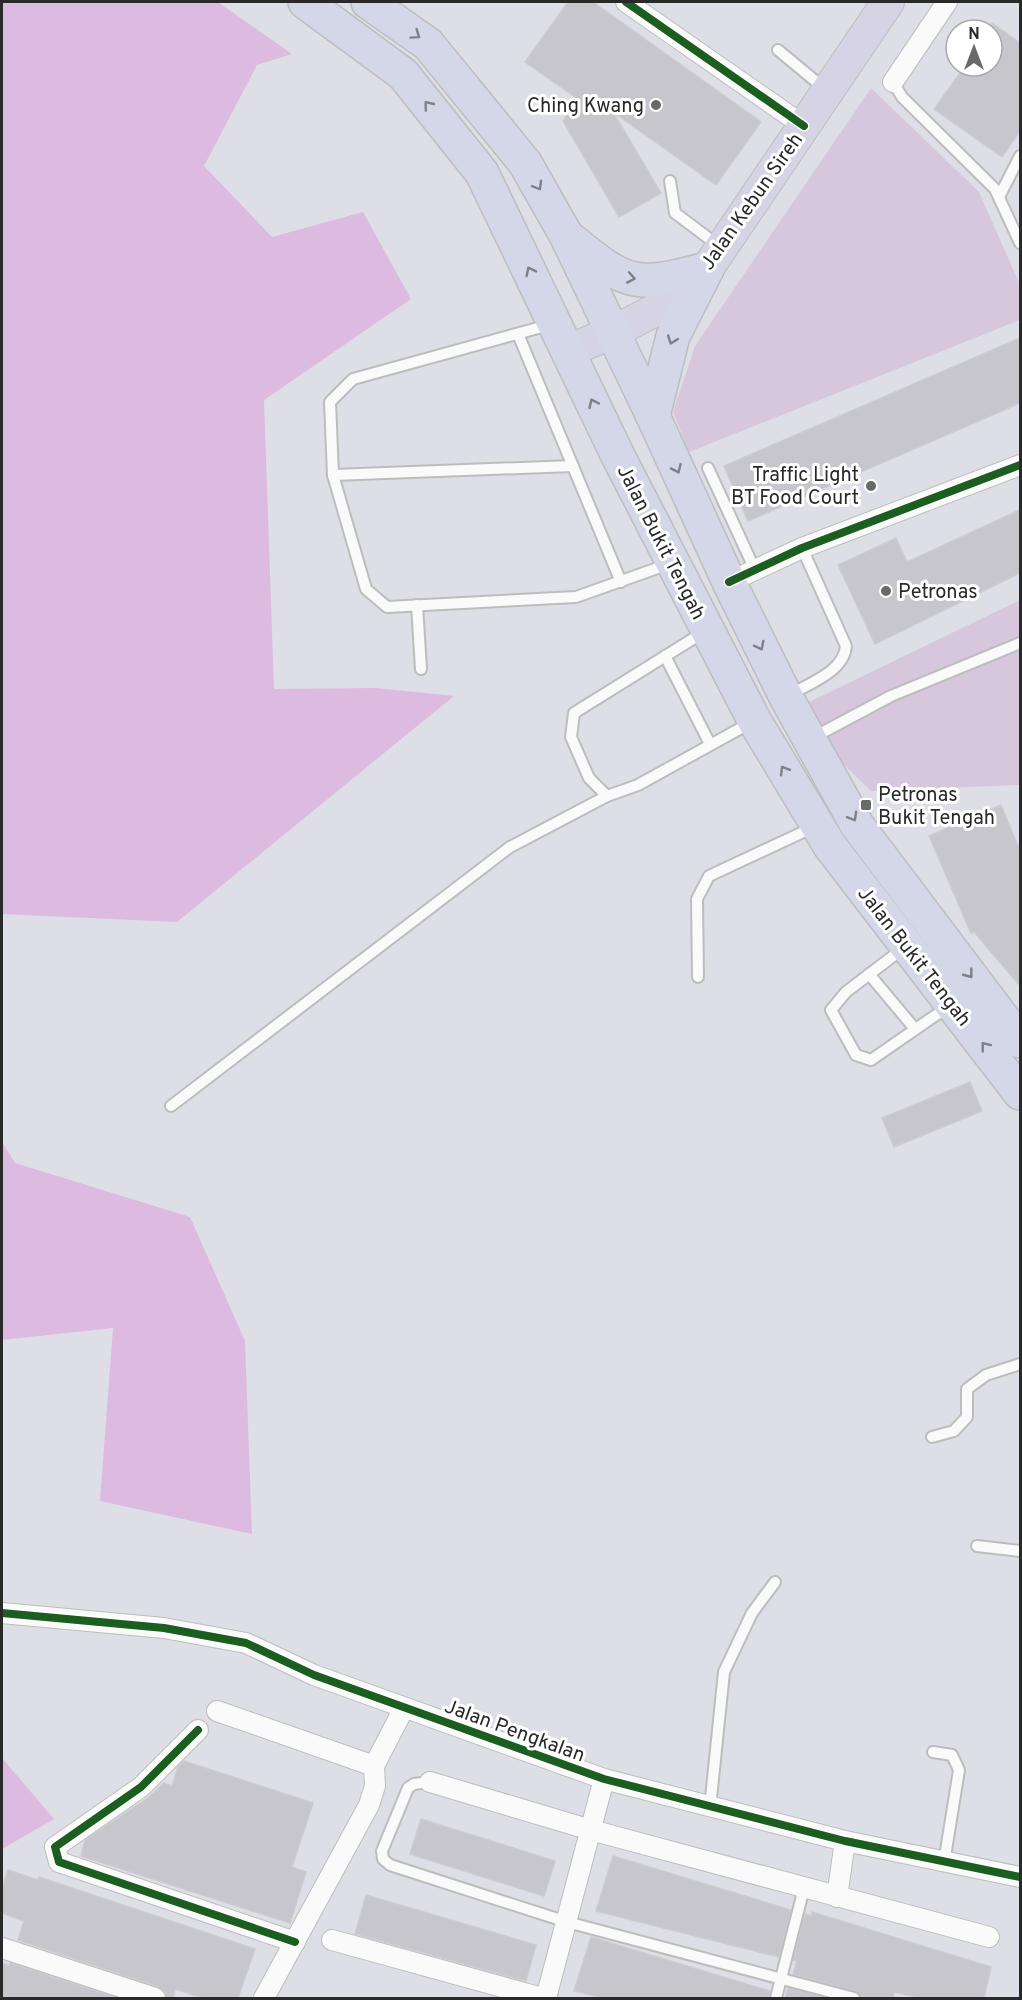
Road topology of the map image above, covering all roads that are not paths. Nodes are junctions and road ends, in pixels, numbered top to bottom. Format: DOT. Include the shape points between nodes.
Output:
graph roads {
  1 [pos="305,2"];
  2 [pos="368,2"];
  3 [pos="626,2"];
  4 [pos="888,2"];
  5 [pos="947,2"];
  6 [pos="778,50"];
  7 [pos="892,82"];
  8 [pos="827,92"];
  9 [pos="804,126"];
  10 [pos="1020,156"];
  11 [pos="670,181"];
  12 [pos="999,196"];
  13 [pos="566,235"];
  14 [pos="1020,243"];
  15 [pos="714,258"];
  16 [pos="611,333"];
  17 [pos="518,334"];
  18 [pos="562,337"];
  19 [pos="653,416"];
  20 [pos="1020,465"];
  21 [pos="573,466"];
  22 [pos="708,468"];
  23 [pos="333,475"];
  24 [pos="802,548"];
  25 [pos="672,563"];
  26 [pos="742,576"];
  27 [pos="621,582"];
  28 [pos="417,605"];
  29 [pos="707,630"];
  30 [pos="1020,643"];
  31 [pos="664,656"];
  32 [pos="421,669"];
  33 [pos="786,697"];
  34 [pos="754,720"];
  35 [pos="810,740"];
  36 [pos="710,744"];
  37 [pos="607,796"];
  38 [pos="817,826"];
  39 [pos="907,945"];
  40 [pos="869,974"];
  41 [pos="698,977"];
  42 [pos="952,1004"];
  43 [pos="993,1007"];
  44 [pos="915,1029"];
  45 [pos="1020,1031"];
  46 [pos="1020,1041"];
  47 [pos="1020,1093"];
  48 [pos="171,1106"];
  49 [pos="1020,1364"];
  50 [pos="932,1437"];
  51 [pos="977,1546"];
  52 [pos="1020,1551"];
  53 [pos="775,1582"];
  54 [pos="2,1613"];
  55 [pos="404,1708"];
  56 [pos="217,1711"];
  57 [pos="198,1730"];
  58 [pos="933,1752"];
  59 [pos="374,1766"];
  60 [pos="604,1779"];
  61 [pos="430,1782"];
  62 [pos="710,1808"];
  63 [pos="591,1830"];
  64 [pos="845,1841"];
  65 [pos="944,1863"];
  66 [pos="1020,1877"];
  67 [pos="804,1888"];
  68 [pos="837,1897"];
  69 [pos="567,1922"];
  70 [pos="989,1937"];
  71 [pos="332,1940"];
  72 [pos="295,1942"];
  73 [pos="2,1948"];
  74 [pos="780,1980"];
  75 [pos="155,1998"];
  76 [pos="264,1998"];
  77 [pos="544,1998"];
  78 [pos="776,1998"];
  79 [pos="854,1998"];
  18 -- 1 [label="highway, Jalan Bukit Tengah, one-way" via="482,173 403,74"];
  2 -- 13 [label="highway, Jalan Bukit Tengah, one-way" via="428,44 525,163"];
  3 -- 9 [label="street"];
  4 -- 8 [label="main road, Jalan Kebun Sireh"];
  5 -- 7 [label="street"];
  6 -- 8 [label="lane"];
  7 -- 12 [label="lane" via="902,98"];
  8 -- 9 [label="main road, Jalan Kebun Sireh"];
  9 -- 15 [label="main road, Jalan Kebun Sireh"];
  10 -- 12 [label="lane"];
  11 -- 15 [label="lane" via="675,213"];
  12 -- 14 [label="lane"];
  13 -- 15 [label="highway, one-way" via="608,270 639,281 667,280"];
  13 -- 16 [label="highway, Jalan Bukit Tengah"];
  15 -- 16 [label="main road, Jalan Kebun Sireh" via="663,306"];
  15 -- 19 [label="highway, one-way" via="673,336"];
  16 -- 18 [label="main road, Jalan Kebun Sireh"];
  16 -- 19 [label="highway, Jalan Bukit Tengah"];
  17 -- 18 [label="lane"];
  17 -- 21 [label="lane"];
  17 -- 23 [label="lane" via="353,379 330,402"];
  25 -- 18 [label="highway, Jalan Bukit Tengah, one-way"];
  19 -- 26 [label="highway, Jalan Bukit Tengah, one-way"];
  20 -- 24 [label="street"];
  21 -- 23 [label="lane"];
  21 -- 27 [label="lane"];
  22 -- 26 [label="lane"];
  23 -- 28 [label="lane" via="366,589 387,607"];
  24 -- 26 [label="street"];
  24 -- 33 [label="lane" via="846,646 846,654 842,664"];
  25 -- 27 [label="lane"];
  25 -- 29 [label="highway, Jalan Bukit Tengah"];
  26 -- 33 [label="highway, Jalan Bukit Tengah, one-way"];
  27 -- 28 [label="lane" via="576,597"];
  28 -- 32 [label="lane"];
  29 -- 31 [label="lane"];
  29 -- 34 [label="highway, Jalan Bukit Tengah"];
  30 -- 35 [label="lane" via="891,696"];
  31 -- 36 [label="lane"];
  31 -- 37 [label="lane" via="574,713 571,737 589,778"];
  33 -- 35 [label="highway, Jalan Bukit Tengah"];
  34 -- 36 [label="lane"];
  38 -- 34 [label="highway, Jalan Bukit Tengah, one-way"];
  35 -- 43 [label="highway, Jalan Bukit Tengah, one-way" via="857,825"];
  36 -- 37 [label="lane" via="638,785"];
  37 -- 48 [label="lane" via="510,847"];
  38 -- 39 [label="highway, Jalan Bukit Tengah"];
  38 -- 41 [label="lane" via="709,876 697,899"];
  39 -- 40 [label="lane"];
  39 -- 42 [label="highway, Jalan Bukit Tengah"];
  40 -- 44 [label="lane"];
  40 -- 44 [label="lane" via="831,1010 856,1055 871,1060"];
  42 -- 44 [label="lane"];
  47 -- 42 [label="highway, Jalan Bukit Tengah, one-way"];
  43 -- 45 [label="street"];
  43 -- 46 [label="highway, Jalan Bukit Tengah"];
  49 -- 50 [label="lane" via="986,1375 967,1389 967,1417 954,1431"];
  51 -- 52 [label="lane"];
  53 -- 62 [label="lane" via="752,1613 724,1672"];
  54 -- 55 [label="street, Jalan Pengkalan" via="164,1628 246,1643 314,1675"];
  55 -- 59 [label="street"];
  55 -- 60 [label="street, Jalan Pengkalan"];
  56 -- 59 [label="street"];
  57 -- 72 [label="street" via="141,1787 55,1847 59,1862"];
  58 -- 65 [label="lane" via="952,1755 959,1770"];
  59 -- 72 [label="street" via="375,1786 369,1805"];
  60 -- 62 [label="street, Jalan Pengkalan"];
  60 -- 63 [label="street"];
  61 -- 63 [label="street"];
  61 -- 69 [label="lane" via="408,1788 382,1851 383,1859 390,1865"];
  62 -- 64 [label="street, Jalan Pengkalan"];
  63 -- 67 [label="street"];
  63 -- 69 [label="street"];
  64 -- 65 [label="street, Jalan Pengkalan"];
  64 -- 68 [label="street"];
  65 -- 66 [label="street, Jalan Pengkalan"];
  67 -- 68 [label="street"];
  67 -- 74 [label="lane"];
  68 -- 70 [label="street"];
  69 -- 74 [label="lane"];
  69 -- 77 [label="street"];
  71 -- 77 [label="street"];
  72 -- 76 [label="street"];
  73 -- 75 [label="street"];
  74 -- 78 [label="lane"];
  74 -- 79 [label="lane"];
}
